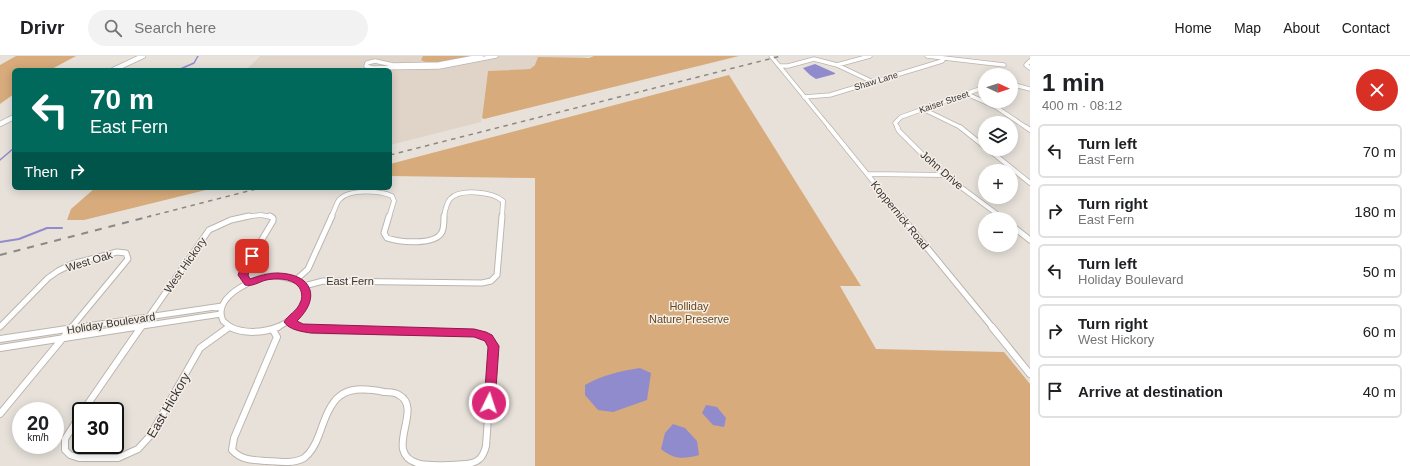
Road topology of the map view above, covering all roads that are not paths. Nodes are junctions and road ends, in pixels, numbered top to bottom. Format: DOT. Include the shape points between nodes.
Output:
graph roads {
  1 [pos="143,56"];
  2 [pos="481,56"];
  3 [pos="496,56"];
  4 [pos="771,56"];
  5 [pos="870,56"];
  6 [pos="927,56"];
  7 [pos="941,58"];
  8 [pos="1030,61"];
  9 [pos="1004,65"];
  10 [pos="392,66"];
  11 [pos="779,66"];
  12 [pos="837,66"];
  13 [pos="117,68"];
  14 [pos="1030,68"];
  15 [pos="873,82"];
  16 [pos="1018,85"];
  17 [pos="1030,89"];
  18 [pos="978,90"];
  19 [pos="967,94"];
  20 [pos="804,97"];
  21 [pos="923,109"];
  22 [pos="902,116"];
  23 [pos="12,118"];
  24 [pos="0,124"];
  25 [pos="1030,130"];
  26 [pos="978,141"];
  27 [pos="996,156"];
  28 [pos="868,174"];
  29 [pos="945,175"];
  30 [pos="1030,184"];
  31 [pos="994,212"];
  32 [pos="1018,231"];
  33 [pos="1030,240"];
  34 [pos="297,280"];
  35 [pos="248,283"];
  36 [pos="304,286"];
  37 [pos="222,306"];
  38 [pos="221,314"];
  39 [pos="148,318"];
  40 [pos="289,322"];
  41 [pos="142,326"];
  42 [pos="0,327"];
  43 [pos="229,327"];
  44 [pos="68,330"];
  45 [pos="274,330"];
  46 [pos="0,339"];
  47 [pos="61,339"];
  48 [pos="0,348"];
  49 [pos="1030,374"];
  50 [pos="89,402"];
  51 [pos="0,414"];
  52 [pos="72,428"];
  1 -- 13 [label="main road"];
  2 -- 10 [label="street" via="441,64"];
  3 -- 10 [label="street" via="446,66"];
  4 -- 11 [label="street, Koppernick Road"];
  5 -- 12 [label="street"];
  6 -- 7 [label="street"];
  7 -- 9 [label="street"];
  7 -- 15 [label="street, Shaw Lane" via="942,61"];
  8 -- 14 [label="street" via="1026,65"];
  10 -- 10 [label="street" via="375,62 367,63 366,66"];
  11 -- 12 [label="street" via="788,66 814,58"];
  11 -- 20 [label="street, Koppernick Road"];
  12 -- 15 [label="street"];
  15 -- 20 [label="street, Shaw Lane" via="826,96"];
  16 -- 17 [label="street"];
  18 -- 19 [label="street, Kaiser Street"];
  19 -- 21 [label="street, Kaiser Street"];
  19 -- 25 [label="street" via="996,107"];
  20 -- 28 [label="street, Koppernick Road"];
  21 -- 22 [label="street, Kaiser Street"];
  21 -- 26 [label="street" via="958,125"];
  22 -- 29 [label="street, John Drive" via="896,121 897,128"];
  23 -- 24 [label="main road"];
  27 -- 30 [label="street"];
  28 -- 29 [label="street"];
  28 -- 49 [label="street, Koppernick Road"];
  29 -- 31 [label="street, John Drive"];
  32 -- 33 [label="street"];
  34 -- 35 [label="street" via="272,276"];
  34 -- 36 [label="street"];
  34 -- 36 [label="street, East Fern" via="308,269 339,200 348,194 384,192 392,196 394,201 384,233 387,238 394,240 428,241 439,237 450,200 455,195 491,194 503,201 498,275 491,281 323,281"];
  35 -- 37 [label="street" via="230,296"];
  35 -- 39 [label="street, West Hickory" via="243,275 245,268 273,221 269,215 259,214 209,230"];
  36 -- 40 [label="street" via="307,294 306,303"];
  37 -- 38 [label="street"];
  37 -- 39 [label="street, Holiday Boulevard"];
  38 -- 41 [label="street, Holiday Boulevard"];
  38 -- 43 [label="street"];
  39 -- 41 [label="street"];
  39 -- 44 [label="street, Holiday Boulevard"];
  40 -- 45 [label="street"];
  40 -- 45 [label="street" via="312,330 474,333 489,338 493,346 485,452 477,462 465,465 414,462 405,455 402,448 409,408 405,397 390,391 357,390 341,394 332,400 313,449 301,458 293,462 243,460 232,450 234,438 277,337"];
  41 -- 47 [label="street, Holiday Boulevard"];
  41 -- 50 [label="street"];
  42 -- 44 [label="street, West Oak" via="58,271 72,264 117,252 126,253 128,259"];
  43 -- 45 [label="street" via="248,333"];
  43 -- 52 [label="street, East Hickory" via="200,348 150,436 138,449 118,458 79,458 65,450 65,439"];
  44 -- 46 [label="street, Holiday Boulevard"];
  44 -- 47 [label="street"];
  47 -- 48 [label="street, Holiday Boulevard"];
  47 -- 51 [label="street"];
}
